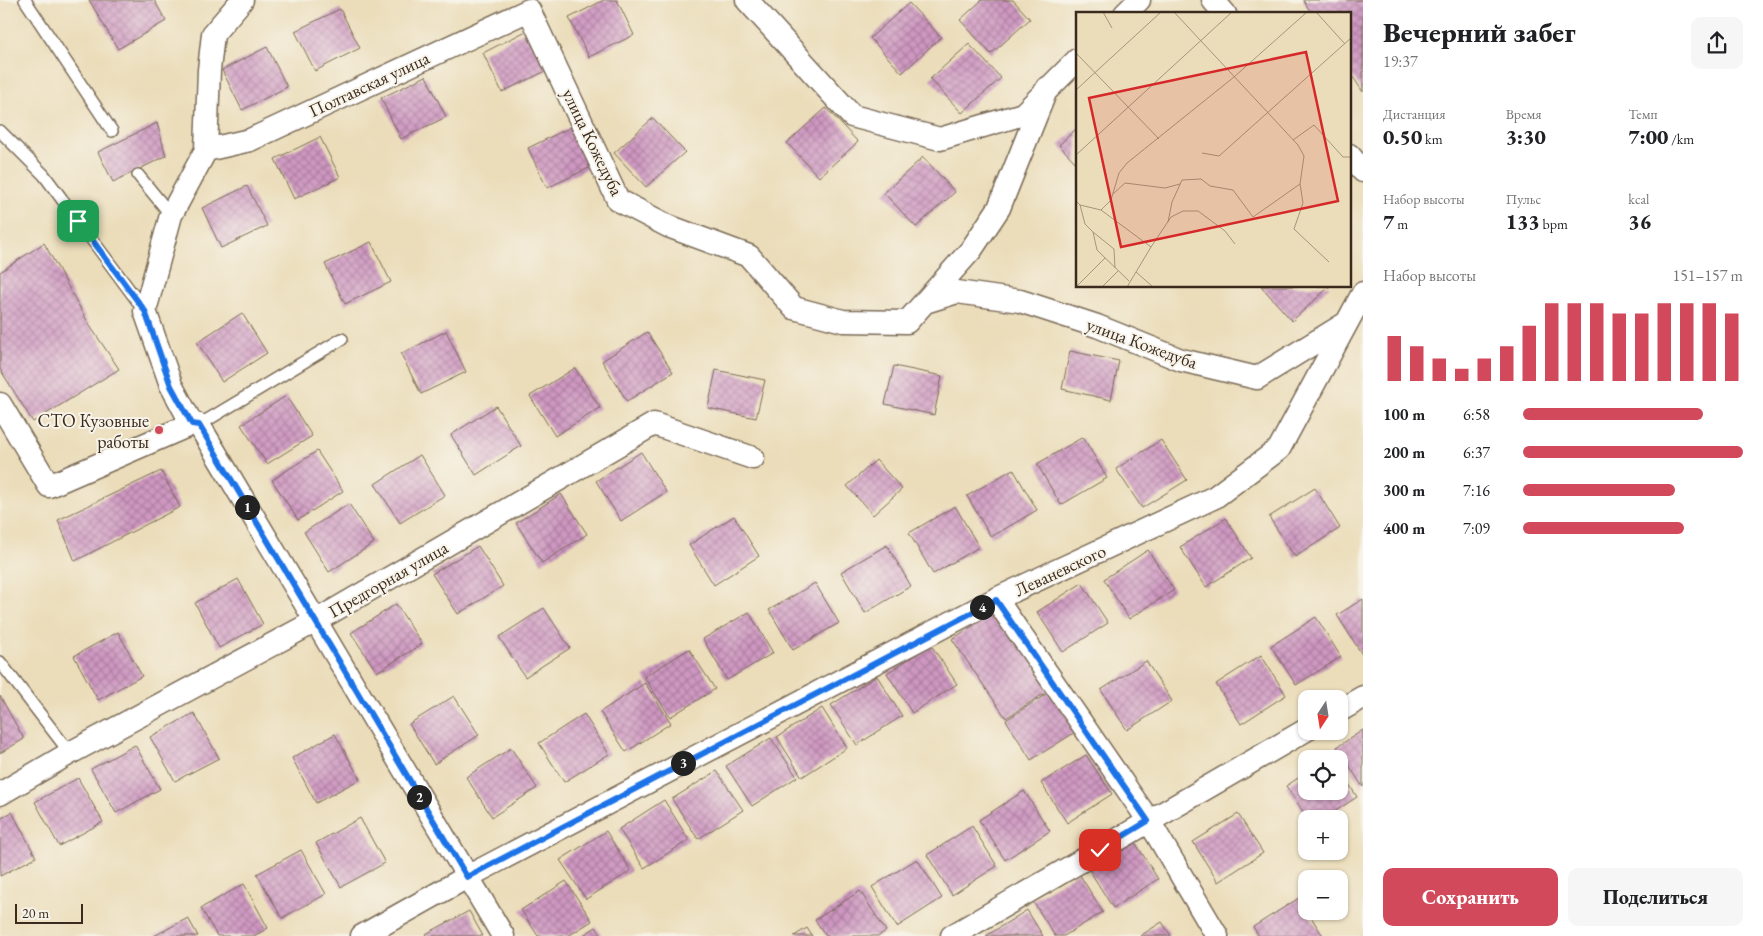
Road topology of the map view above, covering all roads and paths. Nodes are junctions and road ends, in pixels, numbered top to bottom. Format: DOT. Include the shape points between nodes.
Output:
graph roads {
  1 [pos="25,0"];
  2 [pos="242,0"];
  3 [pos="747,0"];
  4 [pos="1139,0"];
  5 [pos="1213,0"];
  6 [pos="530,10"];
  7 [pos="1127,12"];
  8 [pos="1223,12"];
  9 [pos="1076,61"];
  10 [pos="1047,88"];
  11 [pos="0,131"];
  12 [pos="112,131"];
  13 [pos="206,150"];
  14 [pos="1350,156"];
  15 [pos="1363,171"];
  16 [pos="138,175"];
  17 [pos="171,215"];
  18 [pos="1363,293"];
  19 [pos="925,302"];
  20 [pos="145,311"];
  21 [pos="1346,323"];
  22 [pos="342,339"];
  23 [pos="0,404"];
  24 [pos="195,424"];
  25 [pos="753,458"];
  26 [pos="996,600"];
  27 [pos="314,622"];
  28 [pos="0,662"];
  29 [pos="1363,697"];
  30 [pos="1348,706"];
  31 [pos="1298,735"];
  32 [pos="70,753"];
  33 [pos="0,794"];
  34 [pos="1148,821"];
  35 [pos="467,877"];
  36 [pos="362,936"];
  37 [pos="503,936"];
  38 [pos="952,936"];
  39 [pos="1217,936"];
  1 -- 12 [label="lane"];
  2 -- 13 [label="street" via="213,34"];
  3 -- 10 [label="street, улица Кожедуба" via="852,116 940,139 1022,114"];
  4 -- 7 [label="street"];
  5 -- 8 [label="street"];
  6 -- 13 [label="street, Полтавская улица" via="250,140"];
  6 -- 19 [label="street, улица Кожедуба" via="618,200 668,226 749,256 794,308 843,321 907,322"];
  9 -- 10 [label="street, улица Кожедуба"];
  10 -- 19 [label="street, улица Кожедуба" via="999,208 971,250"];
  11 -- 20 [label="lane" via="44,176"];
  13 -- 17 [label="street"];
  14 -- 15 [label="street"];
  16 -- 17 [label="lane"];
  17 -- 20 [label="street"];
  18 -- 21 [label="street, Леваневского"];
  19 -- 21 [label="street, улица Кожедуба" via="957,292 1020,301 1097,326 1182,360 1257,378"];
  20 -- 24 [label="street" via="171,386"];
  21 -- 26 [label="street, Леваневского" via="1279,449 1216,497"];
  22 -- 24 [label="lane"];
  23 -- 24 [label="street" via="50,486"];
  24 -- 27 [label="street"];
  25 -- 27 [label="street, Предгорная улица" via="654,424"];
  26 -- 34 [label="street"];
  26 -- 35 [label="street, Леваневского"];
  27 -- 32 [label="street, Предгорная улица"];
  27 -- 35 [label="street"];
  28 -- 32 [label="lane"];
  29 -- 30 [label="street"];
  31 -- 34 [label="street"];
  32 -- 33 [label="street, Предгорная улица"];
  34 -- 38 [label="street"];
  34 -- 39 [label="street"];
  35 -- 36 [label="street, Леваневского"];
  35 -- 37 [label="street"];
}
